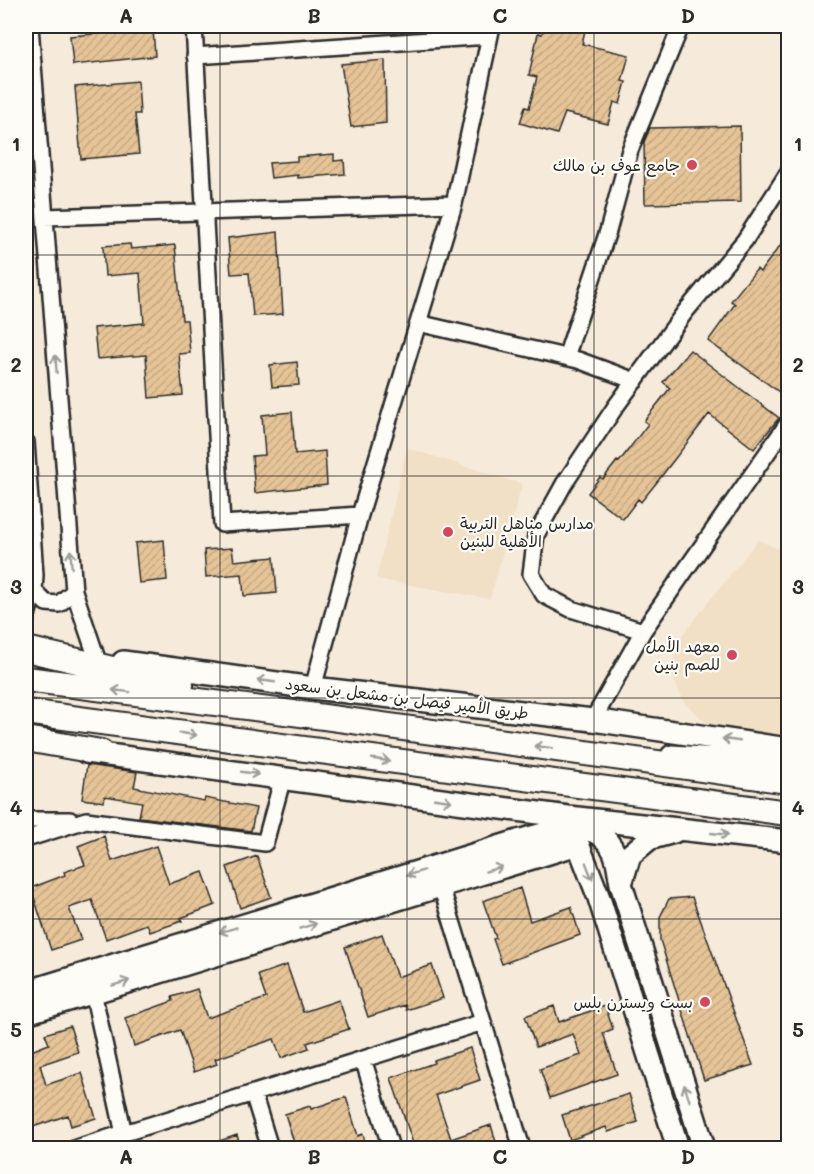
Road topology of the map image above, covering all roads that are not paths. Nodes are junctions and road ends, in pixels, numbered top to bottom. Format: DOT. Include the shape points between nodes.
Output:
graph roads {
  1 [pos="30,26"];
  2 [pos="194,26"];
  3 [pos="681,26"];
  4 [pos="490,31"];
  5 [pos="195,56"];
  6 [pos="789,173"];
  7 [pos="454,204"];
  8 [pos="204,213"];
  9 [pos="45,218"];
  10 [pos="418,322"];
  11 [pos="566,357"];
  12 [pos="635,381"];
  13 [pos="789,423"];
  14 [pos="26,442"];
  15 [pos="360,515"];
  16 [pos="34,591"];
  17 [pos="74,591"];
  18 [pos="26,619"];
  19 [pos="643,631"];
  20 [pos="26,648"];
  21 [pos="96,656"];
  22 [pos="26,679"];
  23 [pos="313,688"];
  24 [pos="26,712"];
  25 [pos="324,717"];
  26 [pos="593,720"];
  27 [pos="26,740"];
  28 [pos="26,747"];
  29 [pos="789,749"];
  30 [pos="101,752"];
  31 [pos="586,753"];
  32 [pos="789,764"];
  33 [pos="283,777"];
  34 [pos="789,781"];
  35 [pos="587,788"];
  36 [pos="486,806"];
  37 [pos="789,813"];
  38 [pos="26,820"];
  39 [pos="86,820"];
  40 [pos="789,826"];
  41 [pos="572,829"];
  42 [pos="682,829"];
  43 [pos="26,839"];
  44 [pos="789,841"];
  45 [pos="495,848"];
  46 [pos="621,884"];
  47 [pos="441,886"];
  48 [pos="26,992"];
  49 [pos="93,992"];
  50 [pos="26,1013"];
  51 [pos="483,1022"];
  52 [pos="363,1059"];
  53 [pos="253,1093"];
  54 [pos="124,1134"];
  55 [pos="76,1149"];
  56 [pos="270,1149"];
  57 [pos="391,1149"];
  58 [pos="522,1149"];
  59 [pos="678,1149"];
  60 [pos="704,1149"];
  1 -- 9 [label="street"];
  2 -- 5 [label="street"];
  3 -- 11 [label="street" via="630,150"];
  4 -- 5 [label="street"];
  4 -- 7 [label="street"];
  5 -- 8 [label="street"];
  6 -- 12 [label="street" via="745,240 685,312"];
  7 -- 8 [label="street"];
  7 -- 10 [label="street"];
  8 -- 9 [label="street"];
  8 -- 15 [label="street" via="222,524"];
  17 -- 9 [label="street, one-way"];
  10 -- 11 [label="street"];
  10 -- 15 [label="street"];
  11 -- 12 [label="street"];
  12 -- 19 [label="street" via="564,484 536,535 531,574 544,595 571,609"];
  13 -- 19 [label="street"];
  14 -- 16 [label="street"];
  15 -- 23 [label="street"];
  16 -- 17 [label="street" via="46,603 59,604"];
  16 -- 18 [label="street"];
  17 -- 21 [label="street"];
  19 -- 26 [label="street"];
  20 -- 21 [label="street, طريق الأمير فيصل بن مشعل بن سعود"];
  20 -- 25 [label="main road"];
  23 -- 21 [label="street, طريق الأمير فيصل بن مشعل بن سعود, one-way"];
  25 -- 22 [label="main road, طريق الأمير فيصل بن مشعل بن سعود, one-way"];
  23 -- 26 [label="street, طريق الأمير فيصل بن مشعل بن سعود"];
  24 -- 35 [label="main road, one-way"];
  31 -- 25 [label="main road, طريق الأمير فيصل بن مشعل بن سعود, one-way"];
  29 -- 26 [label="street, طريق الأمير فيصل بن مشعل بن سعود, one-way"];
  27 -- 30 [label="main road"];
  28 -- 30 [label="street"];
  30 -- 33 [label="street, one-way"];
  31 -- 32 [label="street"];
  31 -- 34 [label="main road, طريق الأمير فيصل بن مشعل بن سعود"];
  33 -- 36 [label="street, one-way"];
  33 -- 39 [label="street" via="265,843"];
  35 -- 37 [label="main road"];
  35 -- 40 [label="main road" via="682,810"];
  36 -- 41 [label="street"];
  36 -- 45 [label="street" via="501,819 504,831"];
  38 -- 39 [label="street"];
  39 -- 43 [label="street"];
  41 -- 42 [label="street"];
  41 -- 45 [label="street"];
  41 -- 46 [label="street" via="589,829 602,836 615,852"];
  47 -- 41 [label="street, one-way"];
  41 -- 59 [label="street, one-way" via="599,898"];
  42 -- 44 [label="street, one-way"];
  42 -- 46 [label="street" via="649,839 630,855"];
  45 -- 48 [label="street, one-way"];
  60 -- 46 [label="street, one-way"];
  49 -- 47 [label="street, one-way"];
  47 -- 51 [label="street"];
  49 -- 50 [label="street"];
  49 -- 54 [label="street"];
  51 -- 52 [label="street"];
  51 -- 58 [label="street"];
  52 -- 53 [label="street"];
  52 -- 57 [label="street"];
  53 -- 54 [label="street"];
  53 -- 56 [label="street"];
  54 -- 55 [label="street"];
}
